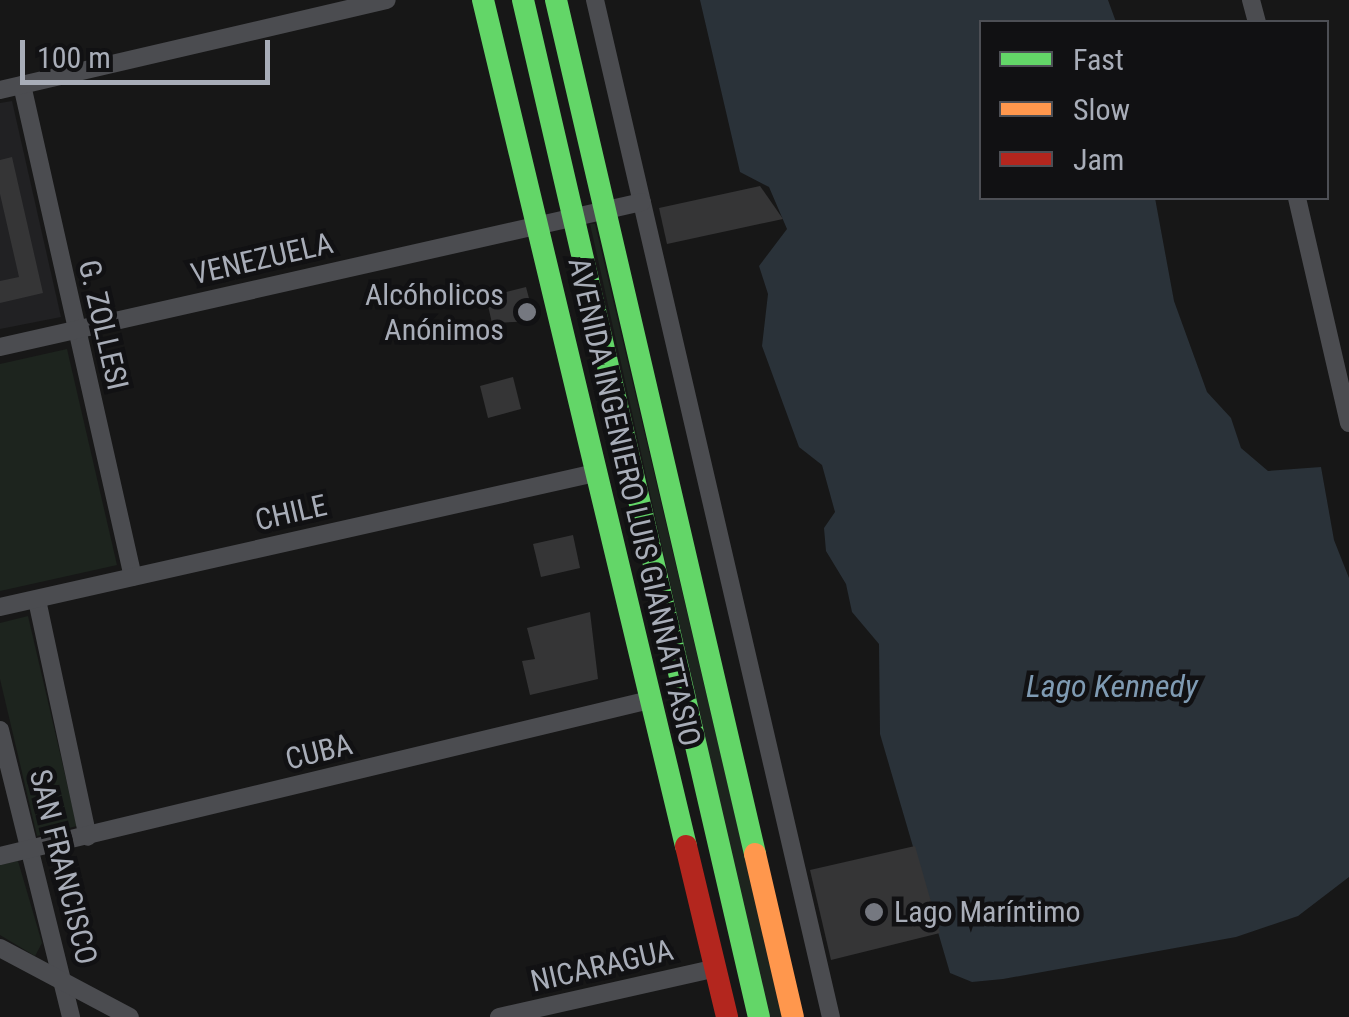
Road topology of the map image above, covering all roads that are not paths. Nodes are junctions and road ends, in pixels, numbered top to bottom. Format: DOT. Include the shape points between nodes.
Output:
graph roads {
  1 [pos="387,0"];
  2 [pos="483,0"];
  3 [pos="522,0"];
  4 [pos="556,0"];
  5 [pos="595,0"];
  6 [pos="22,86"];
  7 [pos="0,90"];
  8 [pos="1297,200"];
  9 [pos="642,202"];
  10 [pos="605,210"];
  11 [pos="571,217"];
  12 [pos="536,222"];
  13 [pos="76,331"];
  14 [pos="0,347"];
  15 [pos="1349,423"];
  16 [pos="595,473"];
  17 [pos="133,577"];
  18 [pos="36,600"];
  19 [pos="0,607"];
  20 [pos="650,700"];
  21 [pos="0,730"];
  22 [pos="88,836"];
  23 [pos="27,850"];
  24 [pos="0,856"];
  25 [pos="0,948"];
  26 [pos="716,968"];
  27 [pos="64,980"];
  28 [pos="71,1017"];
  29 [pos="130,1017"];
  30 [pos="499,1017"];
  31 [pos="727,1017"];
  32 [pos="759,1017"];
  33 [pos="793,1017"];
  34 [pos="831,1017"];
  1 -- 6 [label="street"];
  2 -- 12 [label="main road, AVENIDA INGENIERO LUIS GIANNATTASIO"];
  3 -- 11 [label="main road, AVENIDA INGENIERO LUIS GIANNATTASIO"];
  4 -- 10 [label="main road, AVENIDA INGENIERO LUIS GIANNATTASIO"];
  5 -- 9 [label="street"];
  6 -- 7 [label="street"];
  6 -- 13 [label="street, G. ZOLLESI"];
  8 -- 15 [label="street"];
  9 -- 10 [label="street, VENEZUELA"];
  9 -- 34 [label="street"];
  10 -- 11 [label="street, VENEZUELA"];
  10 -- 33 [label="main road, AVENIDA INGENIERO LUIS GIANNATTASIO"];
  11 -- 12 [label="street, VENEZUELA"];
  11 -- 32 [label="main road, AVENIDA INGENIERO LUIS GIANNATTASIO"];
  12 -- 13 [label="street, VENEZUELA"];
  12 -- 16 [label="main road, AVENIDA INGENIERO LUIS GIANNATTASIO"];
  13 -- 14 [label="street, VENEZUELA"];
  13 -- 17 [label="street, G. ZOLLESI"];
  16 -- 17 [label="street, CHILE"];
  16 -- 20 [label="main road, AVENIDA INGENIERO LUIS GIANNATTASIO"];
  17 -- 18 [label="street, CHILE"];
  18 -- 19 [label="street, CHILE"];
  18 -- 22 [label="street, SAN FRANCISCO"];
  20 -- 22 [label="street, CUBA"];
  20 -- 26 [label="main road, AVENIDA INGENIERO LUIS GIANNATTASIO"];
  21 -- 23 [label="street, SAN FRANCISCO"];
  22 -- 23 [label="street, CUBA"];
  23 -- 24 [label="street, CUBA"];
  23 -- 27 [label="street, SAN FRANCISCO"];
  25 -- 27 [label="street"];
  26 -- 30 [label="street, NICARAGUA"];
  26 -- 31 [label="main road, AVENIDA INGENIERO LUIS GIANNATTASIO"];
  27 -- 28 [label="street, SAN FRANCISCO"];
  27 -- 29 [label="street"];
}
